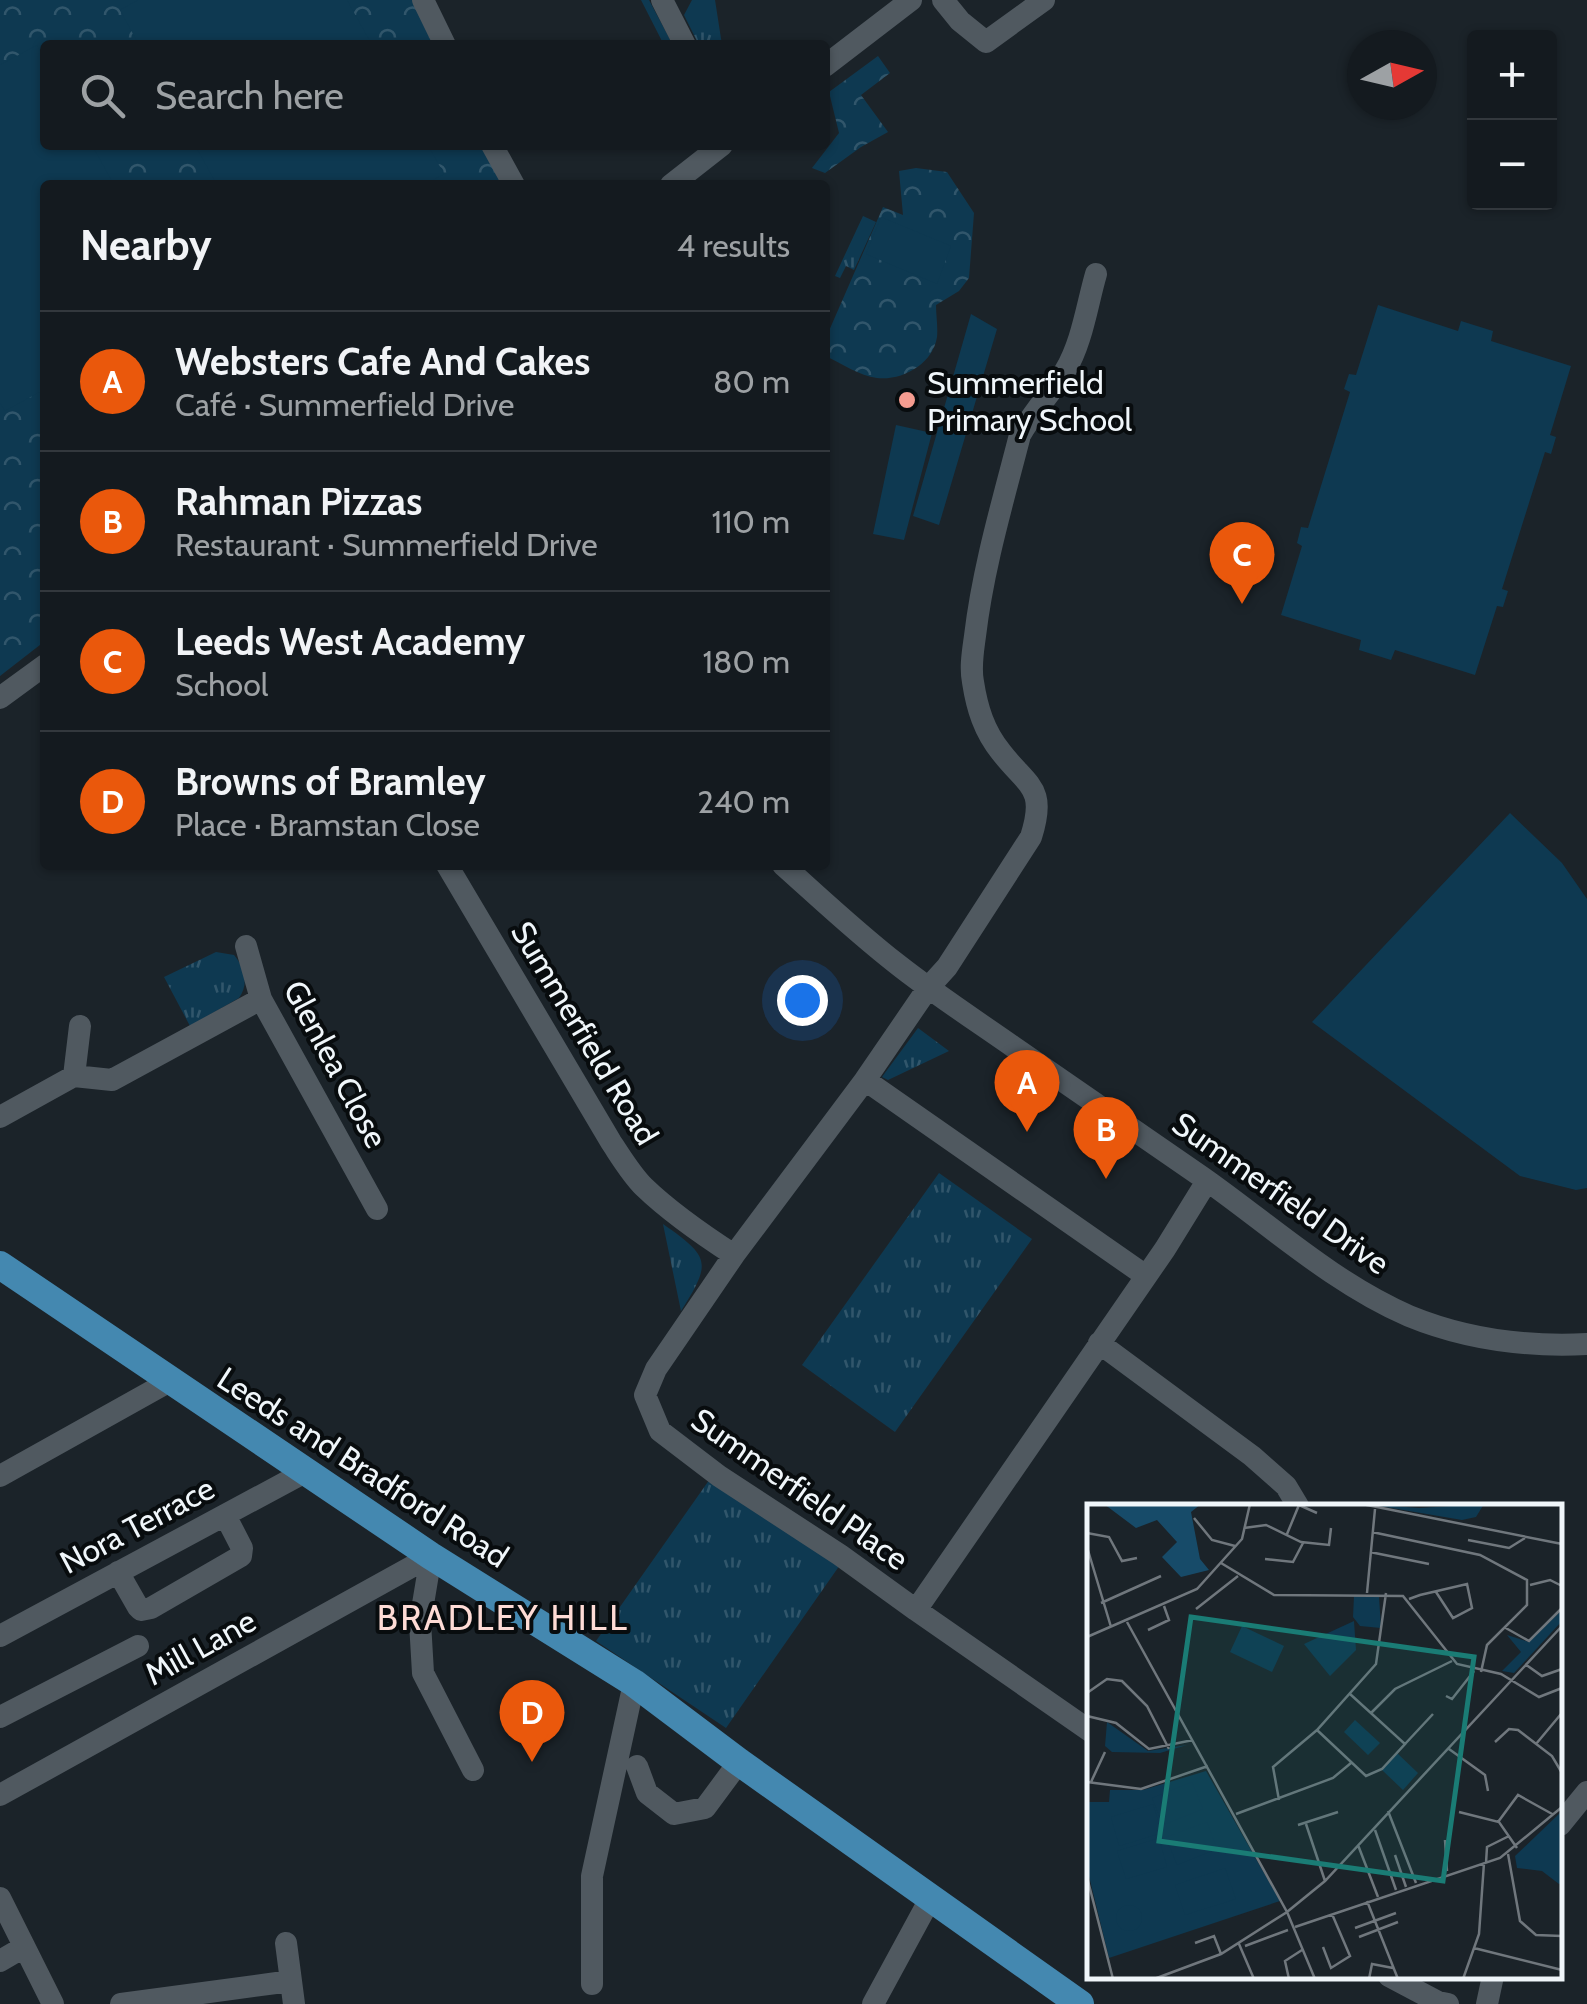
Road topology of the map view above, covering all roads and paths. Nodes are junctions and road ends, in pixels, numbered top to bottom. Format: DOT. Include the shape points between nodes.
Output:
graph roads {
  1 [pos="423,0"];
  2 [pos="662,0"];
  3 [pos="911,0"];
  4 [pos="943,0"];
  5 [pos="1044,0"];
  6 [pos="442,40"];
  7 [pos="682,40"];
  8 [pos="830,62"];
  9 [pos="495,150"];
  10 [pos="716,150"];
  11 [pos="511,180"];
  12 [pos="677,180"];
  13 [pos="1096,274"];
  14 [pos="40,669"];
  15 [pos="0,698"];
  16 [pos="449,870"];
  17 [pos="789,870"];
  18 [pos="246,946"];
  19 [pos="928,988"];
  20 [pos="260,999"];
  21 [pos="80,1026"];
  22 [pos="74,1076"];
  23 [pos="865,1080"];
  24 [pos="0,1116"];
  25 [pos="1207,1181"];
  26 [pos="377,1209"];
  27 [pos="734,1256"];
  28 [pos="0,1265"];
  29 [pos="1146,1276"];
  30 [pos="1099,1343"];
  31 [pos="1587,1344"];
  32 [pos="170,1382"];
  33 [pos="305,1472"];
  34 [pos="0,1476"];
  35 [pos="1297,1504"];
  36 [pos="225,1515"];
  37 [pos="431,1556"];
  38 [pos="118,1572"];
  39 [pos="916,1610"];
  40 [pos="0,1636"];
  41 [pos="138,1646"];
  42 [pos="634,1683"];
  43 [pos="0,1717"];
  44 [pos="1087,1729"];
  45 [pos="739,1762"];
  46 [pos="637,1766"];
  47 [pos="472,1770"];
  48 [pos="1587,1792"];
  49 [pos="0,1795"];
  50 [pos="1562,1823"];
  51 [pos="0,1898"];
  52 [pos="930,1898"];
  53 [pos="286,1943"];
  54 [pos="24,1947"];
  55 [pos="0,1961"];
  56 [pos="1395,1979"];
  57 [pos="1492,1979"];
  58 [pos="592,1984"];
  59 [pos="293,1993"];
  60 [pos="54,2004"];
  61 [pos="121,2004"];
  62 [pos="872,2004"];
  63 [pos="1080,2004"];
  64 [pos="1448,2004"];
  65 [pos="1487,2004"];
  1 -- 6 [label="street"];
  2 -- 7 [label="street"];
  3 -- 8 [label="street"];
  4 -- 5 [label="street" via="986,42"];
  9 -- 11 [label="street"];
  10 -- 12 [label="street"];
  13 -- 19 [label="street, Summerfield Place" via="1070,361 1020,435 974,646 980,716 1029,783 1037,817 1031,838"];
  14 -- 15 [label="street"];
  16 -- 27 [label="street, Summerfield Road" via="627,1166 643,1186"];
  17 -- 19 [label="street, Summerfield Drive"];
  18 -- 20 [label="street, Glenlea Close"];
  19 -- 23 [label="street, Summerfield Place"];
  19 -- 25 [label="street, Summerfield Drive"];
  20 -- 22 [label="street" via="112,1080"];
  20 -- 26 [label="street, Glenlea Close"];
  21 -- 22 [label="street"];
  22 -- 24 [label="street"];
  23 -- 27 [label="street, Summerfield Place"];
  23 -- 29 [label="street"];
  25 -- 29 [label="street, Summerfield Place"];
  25 -- 31 [label="street, Summerfield Drive" via="1324,1267 1407,1315 1500,1341"];
  27 -- 39 [label="street, Summerfield Place" via="656,1369 646,1395 660,1431"];
  28 -- 32 [label="main road, Leeds and Bradford Road"];
  29 -- 30 [label="street, Summerfield Place"];
  30 -- 35 [label="street" via="1252,1456"];
  30 -- 39 [label="street, Summerfield Place"];
  32 -- 33 [label="main road, Leeds and Bradford Road"];
  32 -- 34 [label="street"];
  33 -- 36 [label="street, Nora Terrace"];
  33 -- 37 [label="main road, Leeds and Bradford Road"];
  36 -- 38 [label="street, Nora Terrace"];
  36 -- 38 [label="street" via="242,1556 151,1608 138,1607"];
  37 -- 42 [label="main road, Leeds and Bradford Road"];
  37 -- 47 [label="street" via="420,1622 423,1673"];
  37 -- 49 [label="street, Mill Lane"];
  38 -- 40 [label="street, Nora Terrace"];
  39 -- 44 [label="street"];
  41 -- 43 [label="street"];
  42 -- 45 [label="main road, Leeds and Bradford Road"];
  42 -- 58 [label="street" via="592,1876"];
  45 -- 46 [label="street" via="705,1808 674,1814 647,1792"];
  45 -- 52 [label="main road, Leeds and Bradford Road"];
  48 -- 50 [label="street"];
  51 -- 54 [label="street"];
  52 -- 62 [label="street"];
  52 -- 63 [label="main road, Leeds and Bradford Road"];
  53 -- 59 [label="street"];
  54 -- 55 [label="street"];
  54 -- 60 [label="street"];
  56 -- 64 [label="street"];
  57 -- 65 [label="street"];
  59 -- 61 [label="street"];
}
